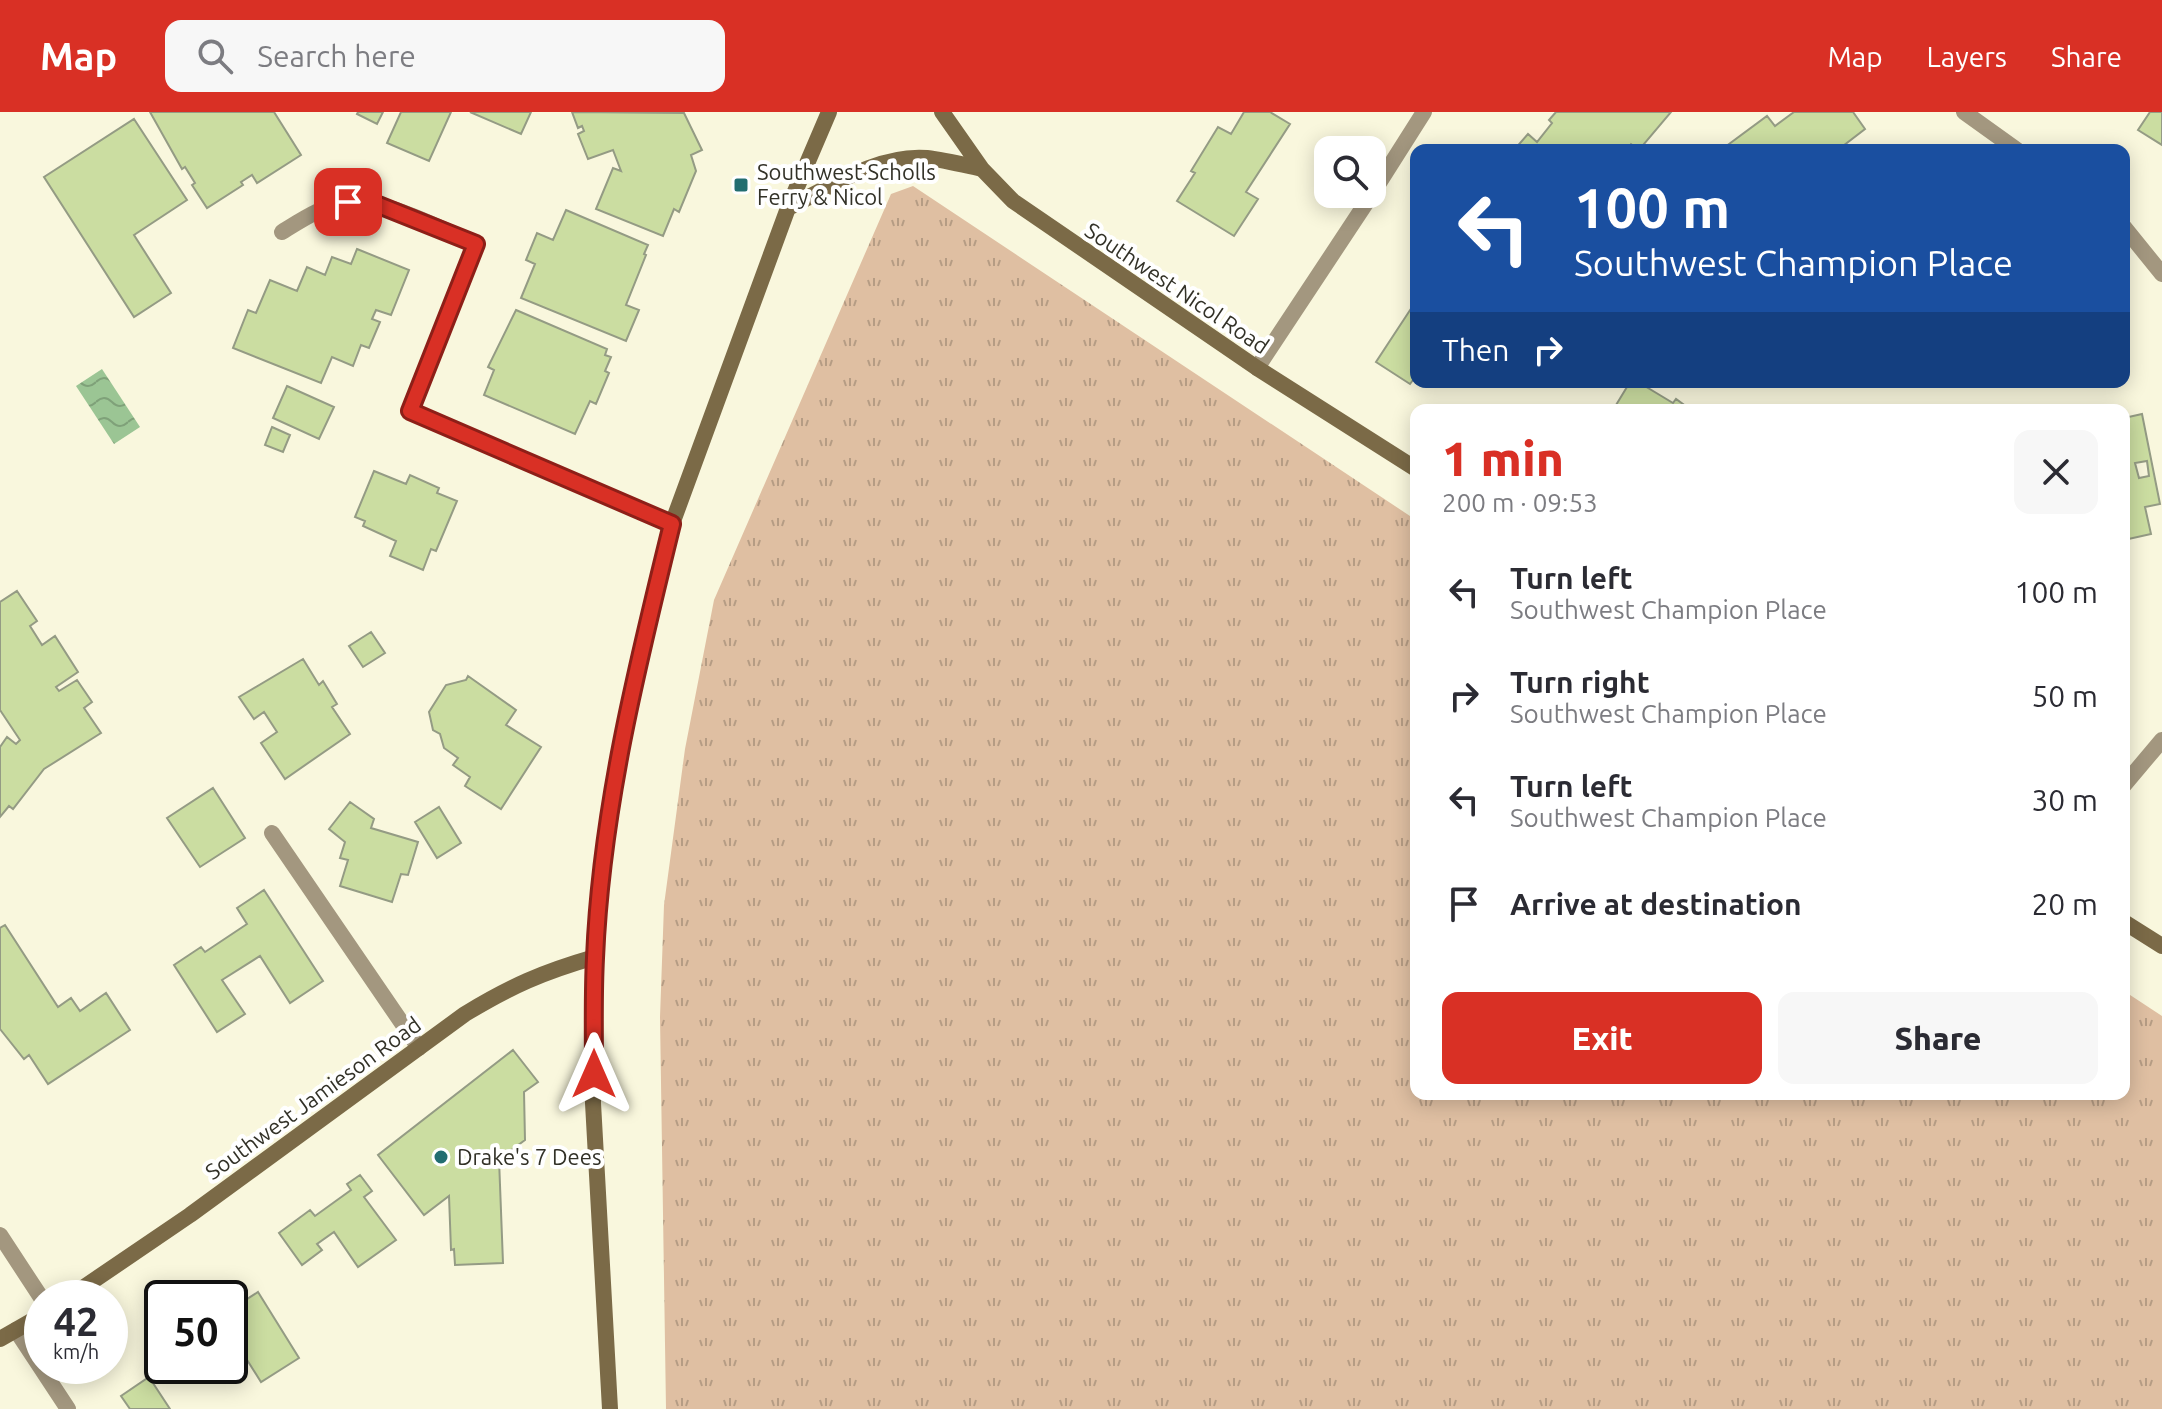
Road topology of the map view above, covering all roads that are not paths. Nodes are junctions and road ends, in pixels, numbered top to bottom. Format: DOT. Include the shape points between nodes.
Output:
graph roads {
  1 [pos="829,112"];
  2 [pos="942,112"];
  3 [pos="1424,112"];
  4 [pos="1964,112"];
  5 [pos="2009,144"];
  6 [pos="982,169"];
  7 [pos="1386,172"];
  8 [pos="788,208"];
  9 [pos="1363,208"];
  10 [pos="282,232"];
  11 [pos="2130,234"];
  12 [pos="2162,274"];
  13 [pos="1257,368"];
  14 [pos="1410,465"];
  15 [pos="672,524"];
  16 [pos="2162,740"];
  17 [pos="2130,778"];
  18 [pos="272,833"];
  19 [pos="2130,926"];
  20 [pos="2162,946"];
  21 [pos="595,957"];
  22 [pos="419,1048"];
  23 [pos="0,1235"];
  24 [pos="30,1280"];
  25 [pos="94,1280"];
  26 [pos="24,1325"];
  27 [pos="16,1330"];
  28 [pos="0,1339"];
  29 [pos="68,1409"];
  30 [pos="610,1409"];
  1 -- 8 [label="main road"];
  2 -- 6 [label="main road, Southwest Nicol Road"];
  3 -- 7 [label="street"];
  4 -- 5 [label="street"];
  6 -- 8 [label="main road" via="905,159 858,174"];
  6 -- 13 [label="main road, Southwest Nicol Road" via="1013,201"];
  8 -- 15 [label="main road"];
  9 -- 13 [label="street"];
  10 -- 15 [label="street" via="325,208 371,202 476,244 410,411"];
  11 -- 12 [label="street"];
  13 -- 14 [label="main road, Southwest Nicol Road"];
  15 -- 21 [label="main road" via="617,774"];
  16 -- 17 [label="street"];
  18 -- 22 [label="street"];
  19 -- 20 [label="main road"];
  21 -- 22 [label="main road, Southwest Jamieson Road" via="506,989"];
  21 -- 30 [label="main road" via="593,1103"];
  22 -- 25 [label="main road, Southwest Jamieson Road"];
  23 -- 24 [label="street"];
  26 -- 27 [label="main road"];
  27 -- 28 [label="main road"];
  27 -- 29 [label="street"];
}
